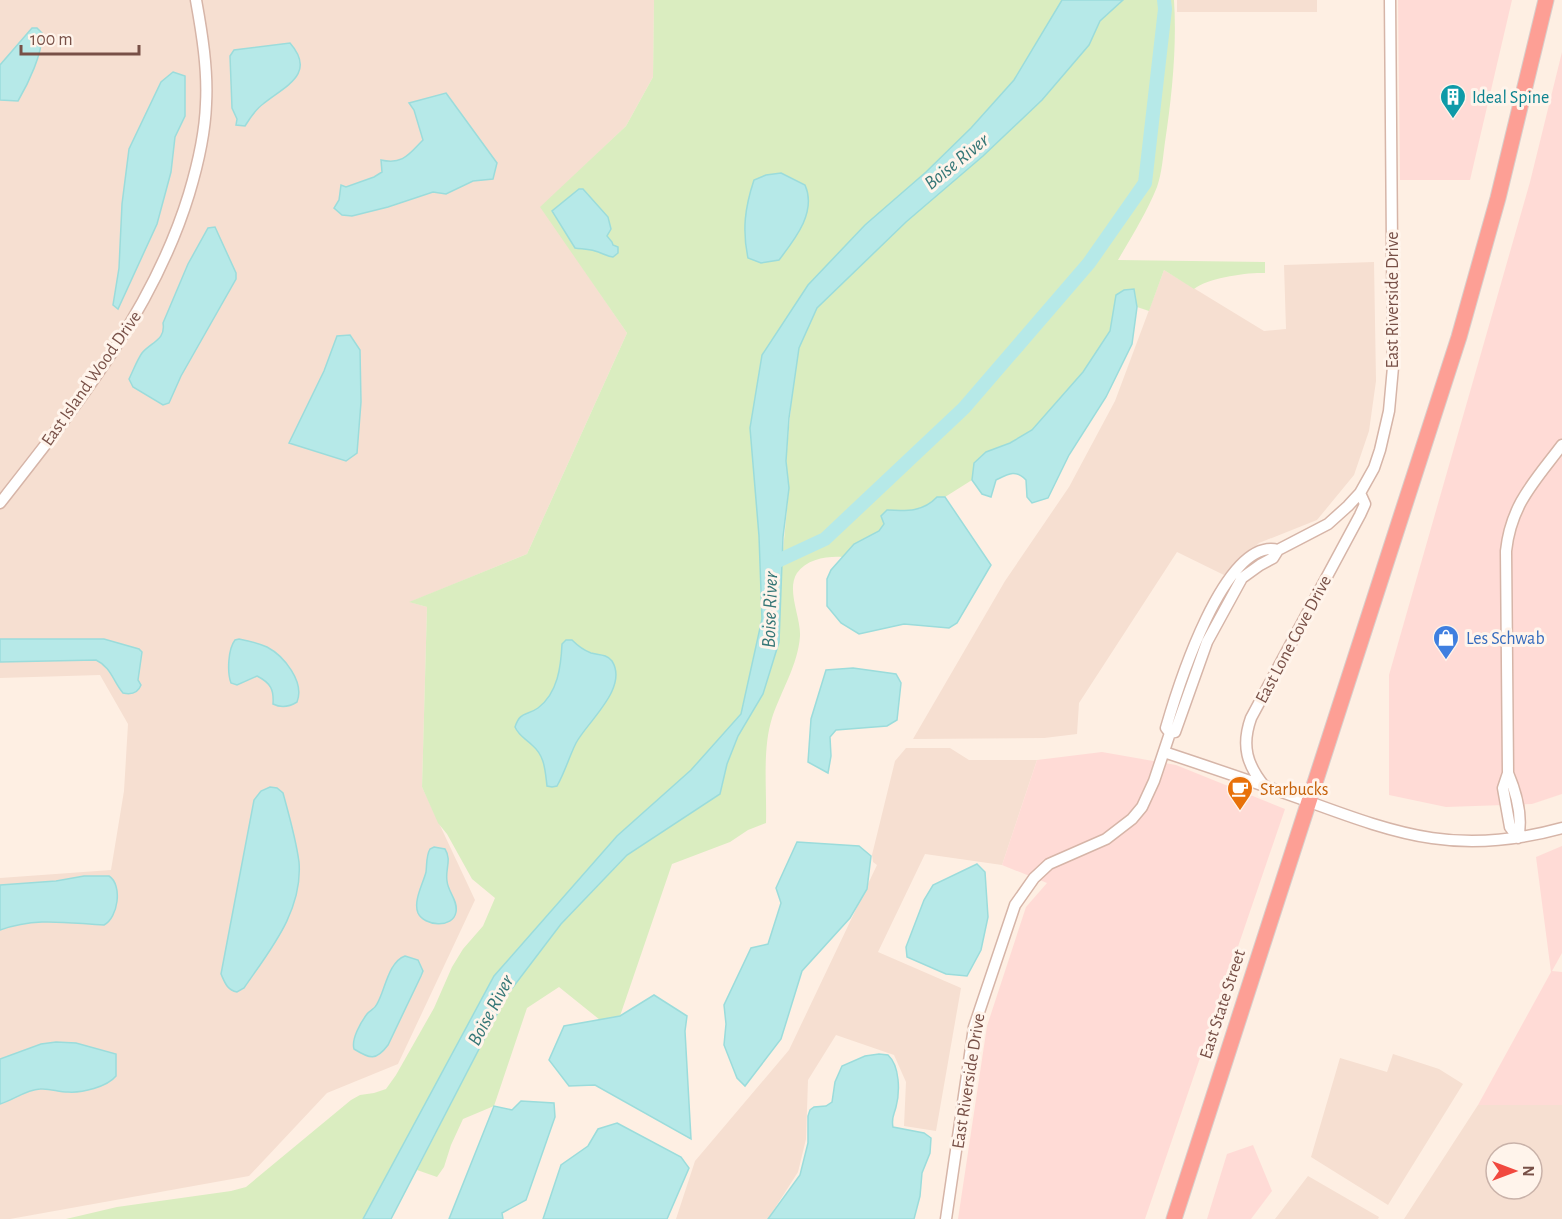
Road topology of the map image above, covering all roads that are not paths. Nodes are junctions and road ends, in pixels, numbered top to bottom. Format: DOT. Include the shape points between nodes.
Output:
graph roads {
  1 [pos="196,0"];
  2 [pos="1390,0"];
  3 [pos="1546,0"];
  4 [pos="1562,445"];
  5 [pos="1360,493"];
  6 [pos="0,503"];
  7 [pos="1164,752"];
  8 [pos="1265,787"];
  9 [pos="1309,802"];
  10 [pos="1562,828"];
  11 [pos="1518,838"];
  12 [pos="946,1219"];
  13 [pos="1174,1219"];
  1 -- 6 [label="street, East Island Wood Drive" via="206,75 206,115 194,176 175,234 120,343"];
  2 -- 5 [label="street, East Riverside Drive" via="1392,388 1380,450"];
  3 -- 9 [label="highway, East State Street" via="1516,131 1476,277"];
  4 -- 11 [label="street" via="1521,499 1508,533 1508,773 1521,827"];
  5 -- 7 [label="street, East Riverside Drive" via="1328,524 1278,550 1269,548 1256,553 1229,579 1190,652 1166,729 1170,733"];
  5 -- 8 [label="street, East Lone Cove Drive" via="1365,504 1360,515 1247,729 1245,747 1250,764"];
  7 -- 8 [label="street"];
  7 -- 12 [label="street, East Riverside Drive" via="1142,807 1132,819 1106,839 1049,864 1015,905 974,1027"];
  8 -- 9 [label="street"];
  9 -- 11 [label="street" via="1383,828 1428,838 1475,842"];
  9 -- 13 [label="highway, East State Street"];
  10 -- 11 [label="street"];
}
